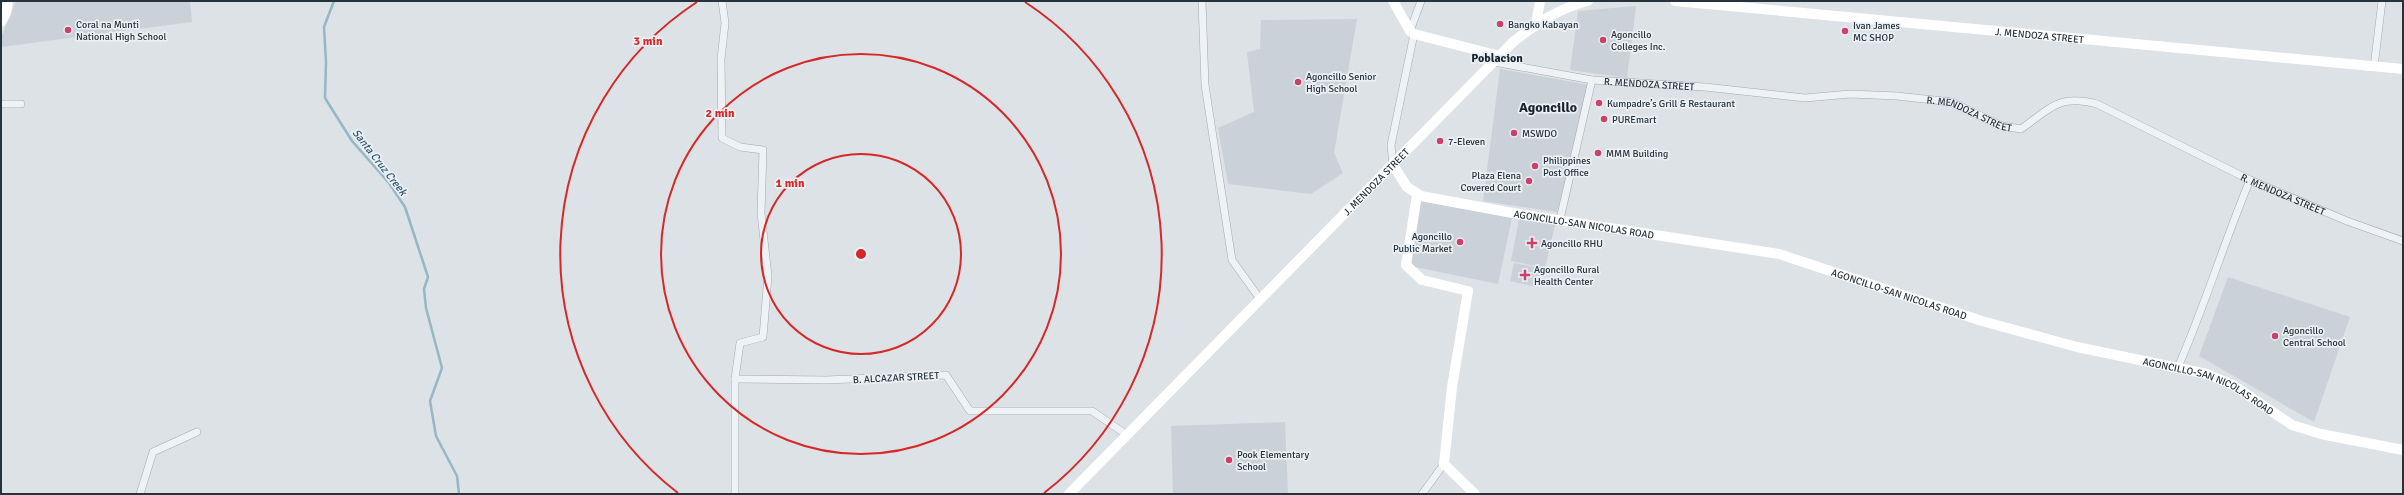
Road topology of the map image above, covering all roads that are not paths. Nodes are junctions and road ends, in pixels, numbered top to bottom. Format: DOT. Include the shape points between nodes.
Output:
graph roads {
  1 [pos="8,1"];
  2 [pos="722,1"];
  3 [pos="1202,1"];
  4 [pos="1393,1"];
  5 [pos="1421,1"];
  6 [pos="1540,1"];
  7 [pos="1588,1"];
  8 [pos="1675,1"];
  9 [pos="2382,1"];
  10 [pos="1,22"];
  11 [pos="1536,24"];
  12 [pos="1412,32"];
  13 [pos="1497,59"];
  14 [pos="2374,67"];
  15 [pos="2403,69"];
  16 [pos="1592,80"];
  17 [pos="1,104"];
  18 [pos="21,104"];
  19 [pos="1393,165"];
  20 [pos="2250,180"];
  21 [pos="1417,195"];
  22 [pos="1560,220"];
  23 [pos="2403,240"];
  24 [pos="1260,299"];
  25 [pos="2178,367"];
  26 [pos="734,379"];
  27 [pos="197,432"];
  28 [pos="1127,435"];
  29 [pos="2403,450"];
  30 [pos="1444,464"];
  31 [pos="140,494"];
  32 [pos="735,494"];
  33 [pos="1069,494"];
  34 [pos="1422,494"];
  35 [pos="1475,494"];
  1 -- 10 [label="main road"];
  2 -- 26 [label="street" via="725,23 721,59 722,138 740,147 763,150 761,213 768,276 763,336 740,343"];
  3 -- 24 [label="street" via="1205,85 1230,254"];
  4 -- 12 [label="main road"];
  5 -- 12 [label="street"];
  6 -- 11 [label="main road"];
  7 -- 11 [label="main road, J. MENDOZA STREET" via="1573,5"];
  8 -- 14 [label="main road, J. MENDOZA STREET"];
  9 -- 14 [label="street"];
  11 -- 13 [label="main road, J. MENDOZA STREET"];
  12 -- 13 [label="main road, R. MENDOZA STREET"];
  12 -- 19 [label="street" via="1390,145"];
  13 -- 16 [label="street, R. MENDOZA STREET"];
  13 -- 19 [label="main road, J. MENDOZA STREET"];
  14 -- 15 [label="main road, J. MENDOZA STREET"];
  16 -- 20 [label="street, R. MENDOZA STREET" via="1705,87 1805,98 1850,94 1952,102 2002,126 2021,129 2058,102 2077,99 2097,104"];
  16 -- 22 [label="street, R. MENDOZA STREET"];
  17 -- 18 [label="street"];
  19 -- 21 [label="main road" via="1407,187"];
  19 -- 24 [label="main road, J. MENDOZA STREET"];
  20 -- 23 [label="street, R. MENDOZA STREET" via="2347,221"];
  20 -- 25 [label="street" via="2224,242 2201,314"];
  21 -- 22 [label="main road, AGONCILLO-SAN NICOLAS ROAD"];
  21 -- 30 [label="main road" via="1406,265 1422,280 1468,292 1452,387"];
  22 -- 25 [label="main road, AGONCILLO-SAN NICOLAS ROAD" via="1779,254 1982,321 2077,347"];
  24 -- 28 [label="main road, J. MENDOZA STREET"];
  25 -- 29 [label="main road, AGONCILLO-SAN NICOLAS ROAD" via="2207,374 2233,385 2292,425 2321,434"];
  26 -- 28 [label="street, B. ALCAZAR STREET" via="826,380 946,375 970,411 1092,411"];
  26 -- 32 [label="street"];
  27 -- 31 [label="street" via="153,452"];
  28 -- 33 [label="main road, J. MENDOZA STREET"];
  30 -- 34 [label="street"];
  30 -- 35 [label="main road"];
}
